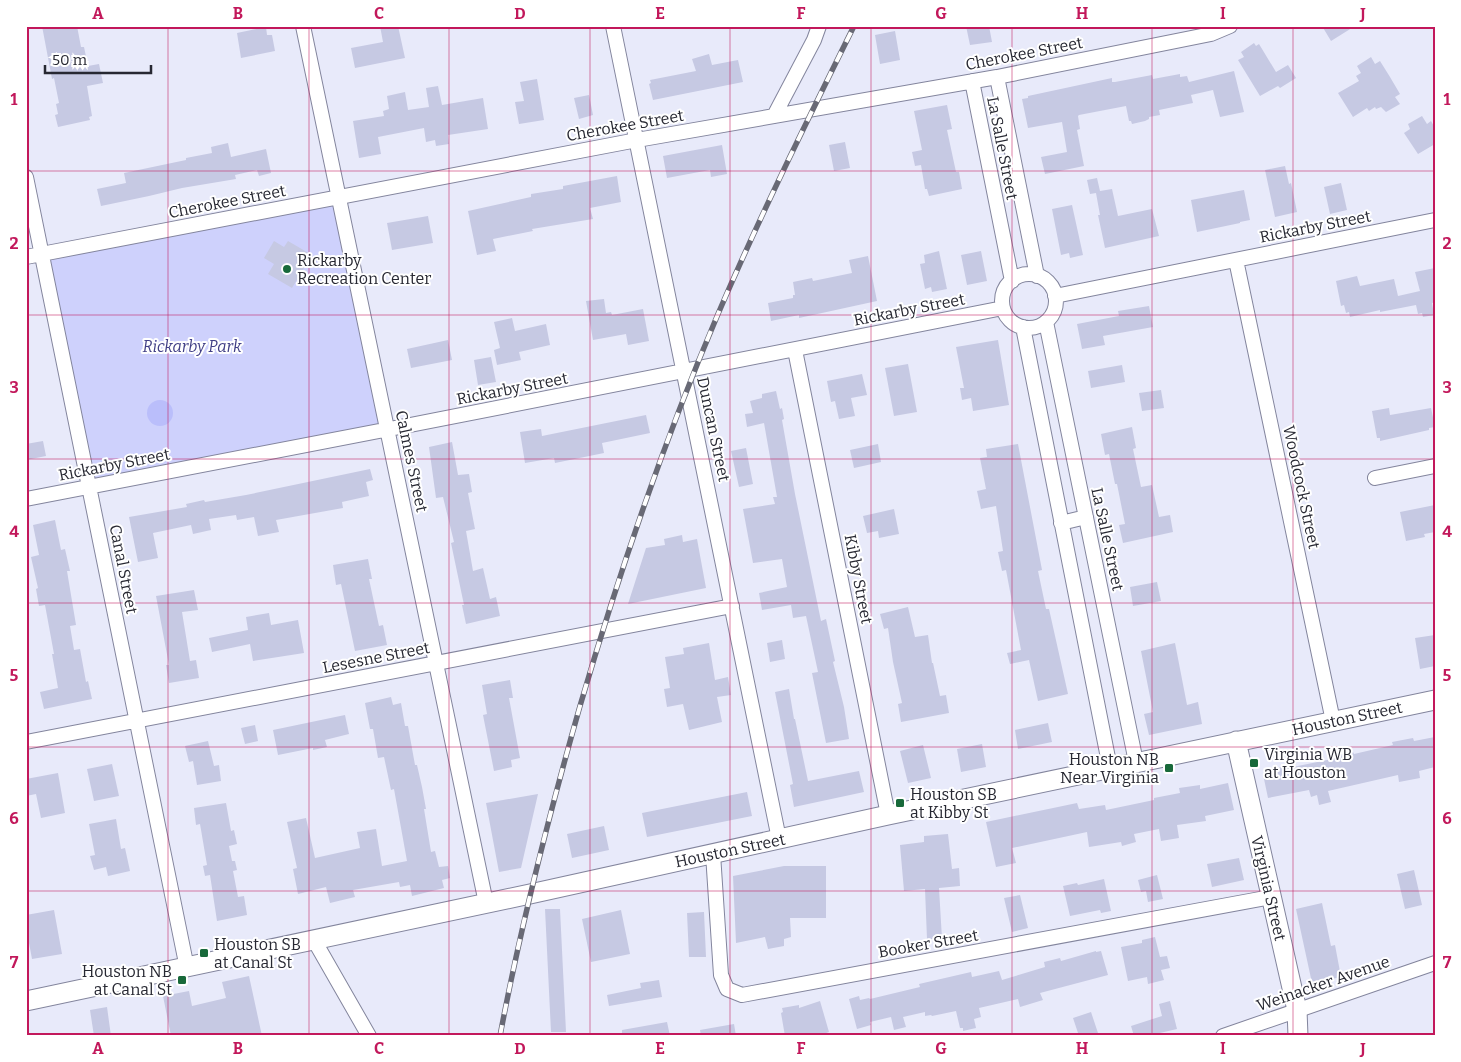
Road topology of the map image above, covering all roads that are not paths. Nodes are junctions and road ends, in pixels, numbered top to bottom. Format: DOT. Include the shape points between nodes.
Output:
graph roads {
  1 [pos="303,26"];
  2 [pos="613,26"];
  3 [pos="819,26"];
  4 [pos="1230,26"];
  5 [pos="998,77"];
  6 [pos="972,81"];
  7 [pos="774,116"];
  8 [pos="637,140"];
  9 [pos="26,177"];
  10 [pos="339,198"];
  11 [pos="1435,220"];
  12 [pos="42,254"];
  13 [pos="26,256"];
  14 [pos="1236,260"];
  15 [pos="1037,276"];
  16 [pos="1012,281"];
  17 [pos="1055,296"];
  18 [pos="1003,308"];
  19 [pos="1046,322"];
  20 [pos="1023,328"];
  21 [pos="795,350"];
  22 [pos="684,371"];
  23 [pos="387,430"];
  24 [pos="1435,466"];
  25 [pos="1375,478"];
  26 [pos="90,487"];
  27 [pos="26,499"];
  28 [pos="1086,518"];
  29 [pos="1061,523"];
  30 [pos="732,606"];
  31 [pos="436,663"];
  32 [pos="1435,700"];
  33 [pos="137,721"];
  34 [pos="1333,721"];
  35 [pos="1236,741"];
  36 [pos="26,742"];
  37 [pos="1136,762"];
  38 [pos="1110,768"];
  39 [pos="888,815"];
  40 [pos="780,839"];
  41 [pos="713,854"];
  42 [pos="1271,897"];
  43 [pos="486,903"];
  44 [pos="314,940"];
  45 [pos="1435,963"];
  46 [pos="187,968"];
  47 [pos="26,1001"];
  48 [pos="1297,1010"];
  49 [pos="369,1036"];
  50 [pos="1223,1036"];
  51 [pos="1298,1036"];
  1 -- 10 [label="street, Calmes Street"];
  2 -- 8 [label="street, Duncan Street"];
  3 -- 7 [label="street"];
  4 -- 5 [label="street, Cherokee Street" via="1211,34"];
  5 -- 6 [label="street, Cherokee Street"];
  5 -- 15 [label="street, La Salle Street"];
  6 -- 7 [label="street, Cherokee Street"];
  6 -- 16 [label="street, La Salle Street"];
  7 -- 8 [label="street, Cherokee Street"];
  8 -- 10 [label="street, Cherokee Street"];
  8 -- 22 [label="street, Duncan Street"];
  9 -- 12 [label="street, Canal Street"];
  10 -- 12 [label="street, Cherokee Street"];
  10 -- 23 [label="street, Calmes Street"];
  11 -- 14 [label="street, Rickarby Street"];
  12 -- 13 [label="street, Cherokee Street"];
  12 -- 26 [label="street, Canal Street"];
  14 -- 17 [label="street, Rickarby Street"];
  14 -- 34 [label="street, Woodcock Street"];
  15 -- 16 [label="street" via="1024,275"];
  15 -- 17 [label="street" via="1049,284"];
  16 -- 18 [label="street" via="1004,294"];
  17 -- 19 [label="street" via="1054,310"];
  18 -- 20 [label="street" via="1010,321"];
  18 -- 21 [label="street, Rickarby Street"];
  19 -- 20 [label="street" via="1035,328"];
  19 -- 28 [label="street, La Salle Street"];
  20 -- 29 [label="street"];
  21 -- 22 [label="street, Rickarby Street"];
  21 -- 39 [label="street, Kibby Street"];
  22 -- 23 [label="street, Rickarby Street"];
  22 -- 30 [label="street, Duncan Street"];
  23 -- 26 [label="street, Rickarby Street"];
  23 -- 31 [label="street, Calmes Street"];
  24 -- 25 [label="street"];
  26 -- 27 [label="street, Rickarby Street"];
  26 -- 33 [label="street, Canal Street"];
  28 -- 29 [label="street"];
  28 -- 37 [label="street, La Salle Street"];
  29 -- 38 [label="street"];
  30 -- 31 [label="street, Lesesne Street"];
  30 -- 40 [label="street, Duncan Street"];
  31 -- 33 [label="street, Lesesne Street"];
  31 -- 43 [label="street, Calmes Street"];
  32 -- 34 [label="street, Houston Street"];
  33 -- 36 [label="street, Lesesne Street"];
  33 -- 46 [label="street, Canal Street"];
  34 -- 35 [label="street, Houston Street"];
  35 -- 37 [label="street, Houston Street"];
  35 -- 42 [label="street, Virginia Street"];
  37 -- 38 [label="street, Houston Street"];
  38 -- 39 [label="street, Houston Street"];
  39 -- 40 [label="street, Houston Street"];
  40 -- 41 [label="street, Houston Street"];
  41 -- 42 [label="street, Booker Street" via="721,975 727,989 742,995"];
  41 -- 43 [label="street, Houston Street"];
  42 -- 48 [label="street, Virginia Street"];
  43 -- 44 [label="street, Houston Street"];
  44 -- 46 [label="street, Houston Street"];
  44 -- 49 [label="street"];
  45 -- 48 [label="street, Weinacker Avenue"];
  46 -- 47 [label="street, Houston Street"];
  48 -- 50 [label="street, Weinacker Avenue"];
  48 -- 51 [label="street, Virginia Street"];
}
